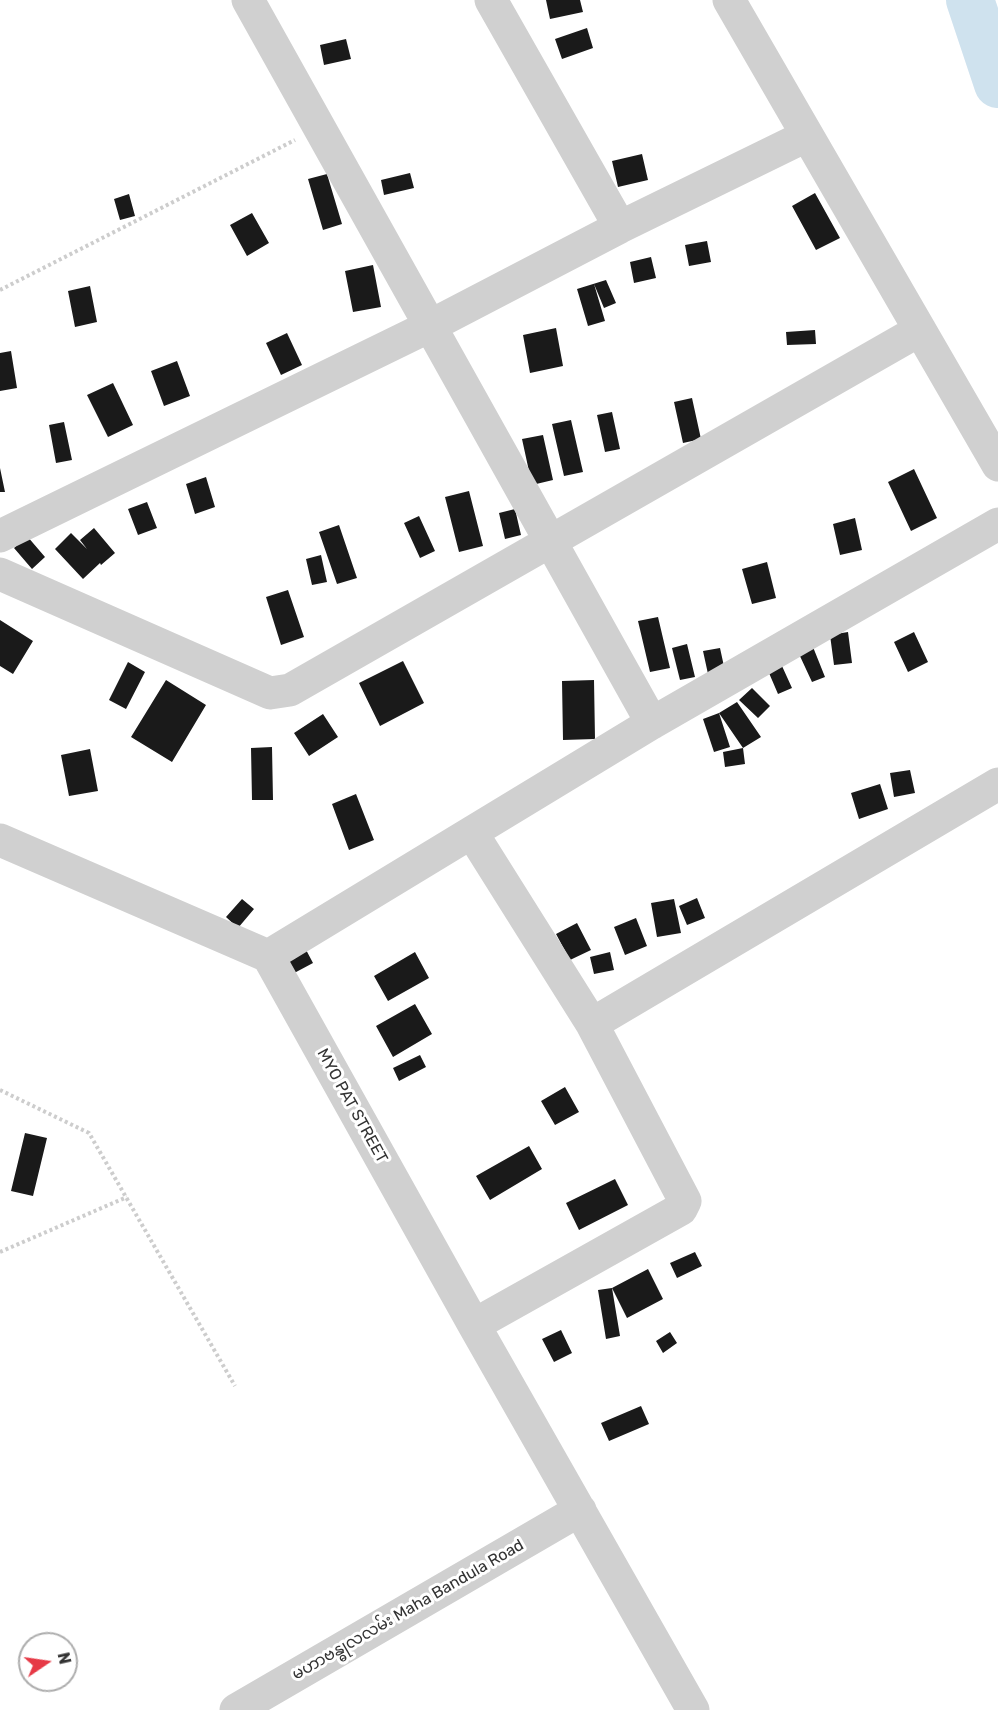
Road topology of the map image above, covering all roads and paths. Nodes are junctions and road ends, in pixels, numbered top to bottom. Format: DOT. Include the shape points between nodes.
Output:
graph roads {
  1 [pos="248,0"];
  2 [pos="491,0"];
  3 [pos="729,0"];
  4 [pos="319,128"];
  5 [pos="806,136"];
  6 [pos="620,227"];
  7 [pos="0,290"];
  8 [pos="430,326"];
  9 [pos="920,330"];
  10 [pos="998,465"];
  11 [pos="998,524"];
  12 [pos="0,536"];
  13 [pos="550,540"];
  14 [pos="0,574"];
  15 [pos="652,723"];
  16 [pos="998,784"];
  17 [pos="472,832"];
  18 [pos="0,840"];
  19 [pos="268,956"];
  20 [pos="592,1024"];
  21 [pos="0,1090"];
  22 [pos="127,1197"];
  23 [pos="0,1252"];
  24 [pos="474,1325"];
  25 [pos="235,1386"];
  26 [pos="580,1510"];
  27 [pos="236,1710"];
  28 [pos="693,1710"];
  1 -- 4 [label="street"];
  2 -- 6 [label="street"];
  3 -- 5 [label="street"];
  4 -- 7 [label="path"];
  4 -- 8 [label="street"];
  5 -- 6 [label="street"];
  5 -- 9 [label="street"];
  6 -- 8 [label="street"];
  8 -- 12 [label="street"];
  8 -- 13 [label="street"];
  9 -- 10 [label="street"];
  9 -- 13 [label="street"];
  11 -- 15 [label="street"];
  13 -- 14 [label="street" via="290,690 270,693"];
  13 -- 15 [label="street"];
  15 -- 17 [label="street"];
  16 -- 20 [label="street"];
  17 -- 19 [label="street"];
  17 -- 20 [label="street"];
  18 -- 19 [label="street"];
  19 -- 24 [label="street, MYO PAT STREET"];
  20 -- 24 [label="street" via="684,1205"];
  21 -- 22 [label="path" via="89,1133"];
  22 -- 23 [label="path"];
  22 -- 25 [label="path"];
  24 -- 26 [label="street, MYO PAT STREET"];
  26 -- 27 [label="street, မဟာဗန္ဓုလလမ်း Maha Bandula Road"];
  26 -- 28 [label="street, MYO PAT STREET"];
}
